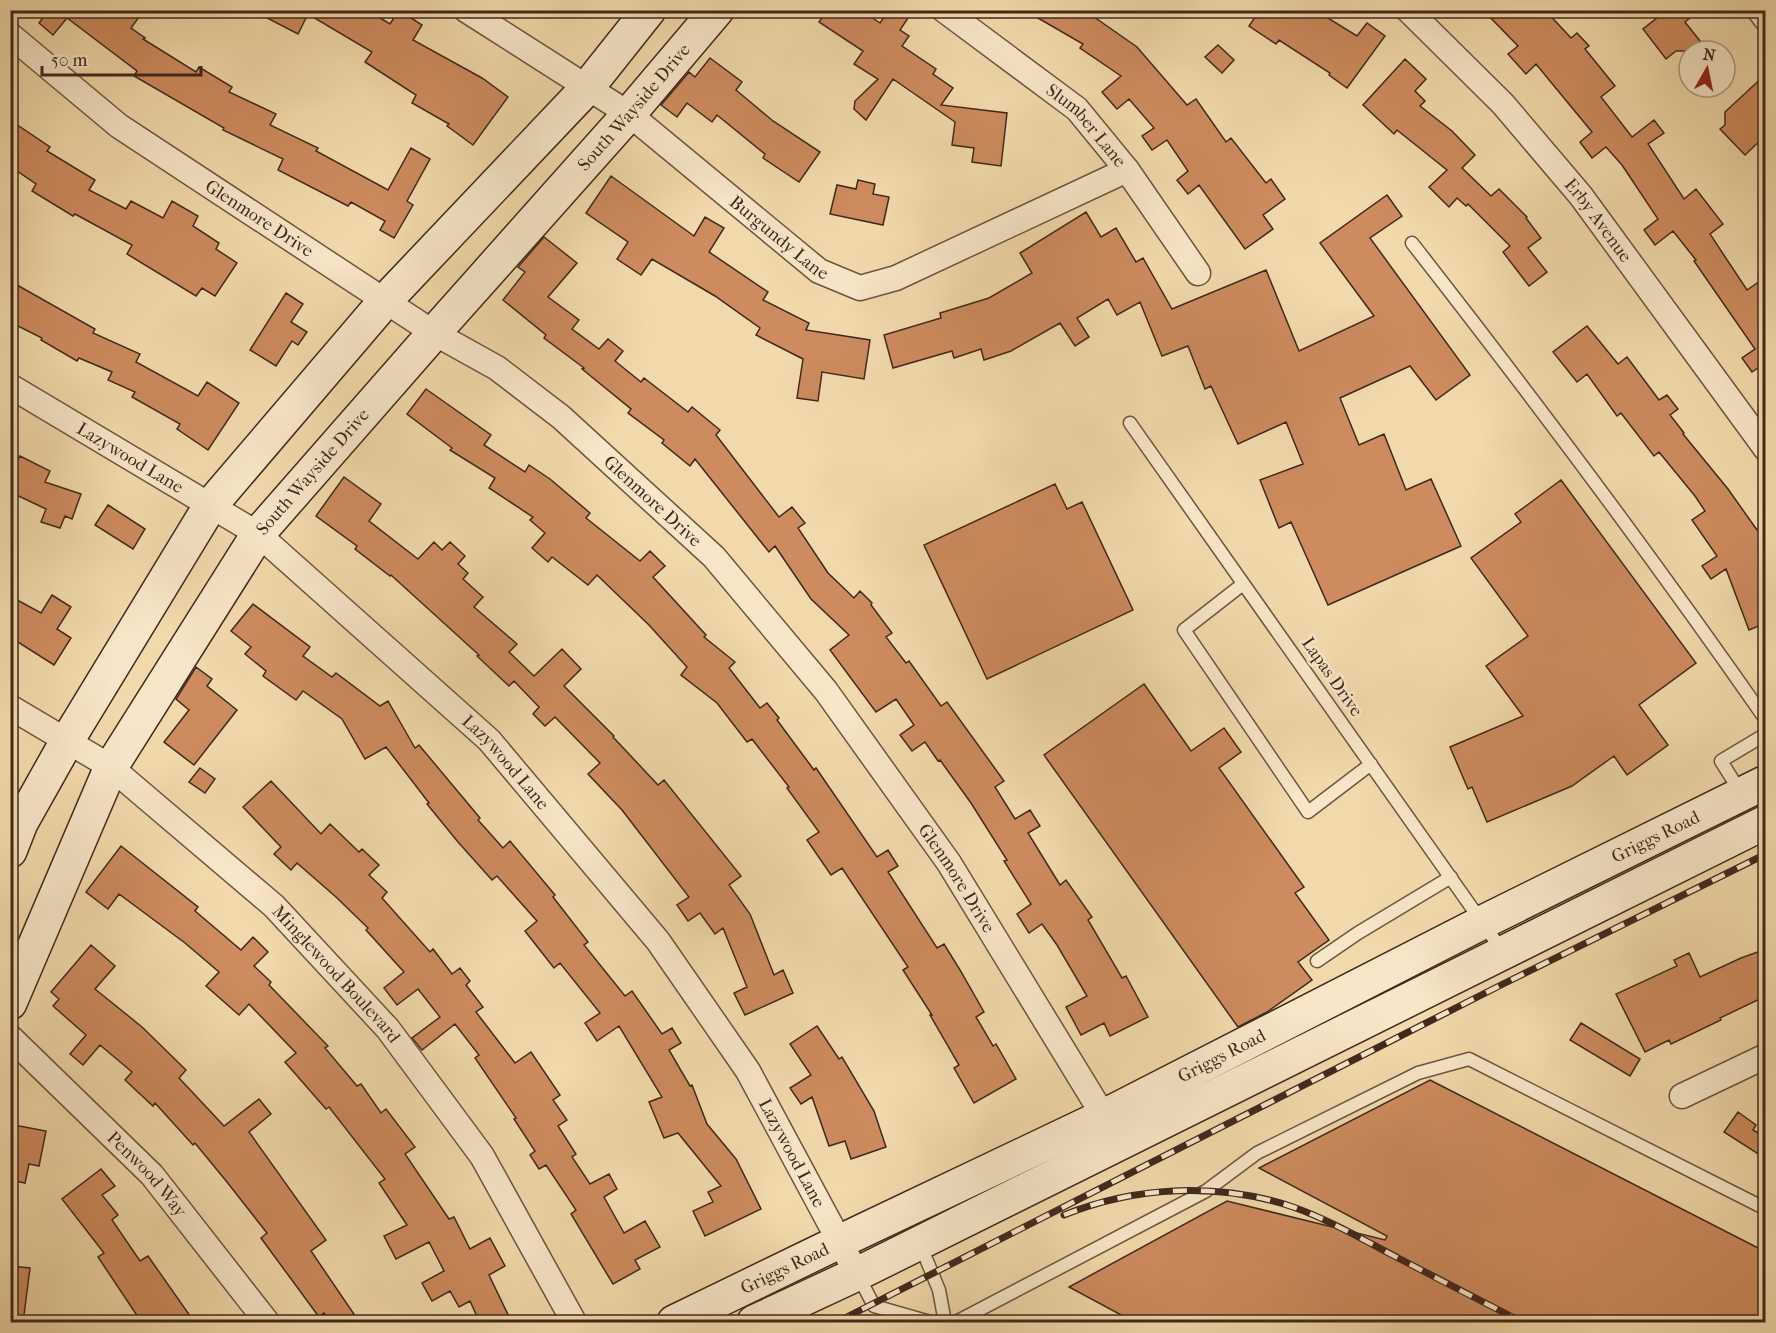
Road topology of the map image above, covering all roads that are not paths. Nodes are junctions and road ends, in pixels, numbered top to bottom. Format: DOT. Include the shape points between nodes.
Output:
graph roads {
  1 [pos="466,10"];
  2 [pos="649,10"];
  3 [pos="717,10"];
  4 [pos="944,10"];
  5 [pos="1407,10"];
  6 [pos="1759,10"];
  7 [pos="1766,19"];
  8 [pos="10,35"];
  9 [pos="587,88"];
  10 [pos="629,114"];
  11 [pos="1127,170"];
  12 [pos="1412,243"];
  13 [pos="1198,273"];
  14 [pos="386,301"];
  15 [pos="434,333"];
  16 [pos="10,386"];
  17 [pos="1130,423"];
  18 [pos="1766,449"];
  19 [pos="210,506"];
  20 [pos="258,534"];
  21 [pos="1243,584"];
  22 [pos="10,707"];
  23 [pos="1766,720"];
  24 [pos="1766,734"];
  25 [pos="67,741"];
  26 [pos="1371,764"];
  27 [pos="111,767"];
  28 [pos="1753,788"];
  29 [pos="1766,822"];
  30 [pos="10,851"];
  31 [pos="1451,877"];
  32 [pos="1483,922"];
  33 [pos="1504,952"];
  34 [pos="1317,962"];
  35 [pos="10,1003"];
  36 [pos="10,1037"];
  37 [pos="1766,1056"];
  38 [pos="1682,1096"];
  39 [pos="1112,1130"];
  40 [pos="1766,1209"];
  41 [pos="841,1241"];
  42 [pos="918,1242"];
  43 [pos="857,1274"];
  44 [pos="267,1323"];
  45 [pos="574,1323"];
  46 [pos="674,1323"];
  47 [pos="754,1323"];
  48 [pos="930,1323"];
  49 [pos="945,1323"];
  50 [pos="956,1323"];
  1 -- 9 [label="street, Burgundy Lane"];
  2 -- 9 [label="main road"];
  3 -- 10 [label="main road, South Wayside Drive"];
  4 -- 11 [label="street, Slumber Lane" via="1077,109"];
  5 -- 18 [label="street, Erby Avenue" via="1503,104 1581,196"];
  6 -- 7 [label="street"];
  8 -- 14 [label="street, Glenmore Drive" via="119,126"];
  9 -- 10 [label="street, Burgundy Lane"];
  9 -- 14 [label="main road"];
  10 -- 11 [label="street, Burgundy Lane" via="819,271 860,288 896,278"];
  10 -- 15 [label="main road, South Wayside Drive"];
  11 -- 13 [label="street, Slumber Lane"];
  12 -- 23 [label="lane" via="1574,455"];
  14 -- 15 [label="street, Glenmore Drive"];
  14 -- 19 [label="main road"];
  15 -- 20 [label="main road, South Wayside Drive"];
  15 -- 39 [label="street, Glenmore Drive" via="497,368 561,417 714,557 825,691 949,863"];
  16 -- 19 [label="street, Lazywood Lane"];
  17 -- 21 [label="lane, Lapas Drive"];
  19 -- 20 [label="street, Lazywood Lane"];
  19 -- 25 [label="main road"];
  20 -- 27 [label="main road, South Wayside Drive"];
  20 -- 41 [label="street, Lazywood Lane" via="489,740 658,941 748,1071"];
  21 -- 26 [label="lane, Lapas Drive"];
  21 -- 26 [label="lane" via="1184,630 1308,812"];
  22 -- 25 [label="street, Minglewood Boulevard"];
  24 -- 28 [label="lane" via="1721,761"];
  25 -- 27 [label="street, Minglewood Boulevard"];
  25 -- 30 [label="main road" via="21,823"];
  26 -- 31 [label="lane, Lapas Drive"];
  27 -- 35 [label="main road, South Wayside Drive"];
  27 -- 45 [label="street, Minglewood Boulevard" via="274,906 388,1029 482,1156"];
  28 -- 32 [label="main road, Griggs Road"];
  29 -- 33 [label="main road, Griggs Road"];
  31 -- 32 [label="lane, Lapas Drive"];
  31 -- 34 [label="lane"];
  32 -- 33 [label="lane, Lapas Drive"];
  32 -- 39 [label="main road, Griggs Road"];
  33 -- 39 [label="main road, Griggs Road"];
  36 -- 44 [label="street, Penwood Way" via="152,1175"];
  37 -- 38 [label="street"];
  39 -- 41 [label="main road, Griggs Road"];
  39 -- 42 [label="main road, Griggs Road"];
  40 -- 50 [label="lane" via="1469,1059 1418,1073 1257,1153 1206,1191"];
  41 -- 43 [label="street, Lazywood Lane"];
  41 -- 46 [label="main road, Griggs Road"];
  42 -- 43 [label="main road, Griggs Road"];
  42 -- 49 [label="lane" via="939,1290"];
  43 -- 47 [label="main road, Griggs Road"];
  43 -- 48 [label="lane" via="874,1306"];
}
